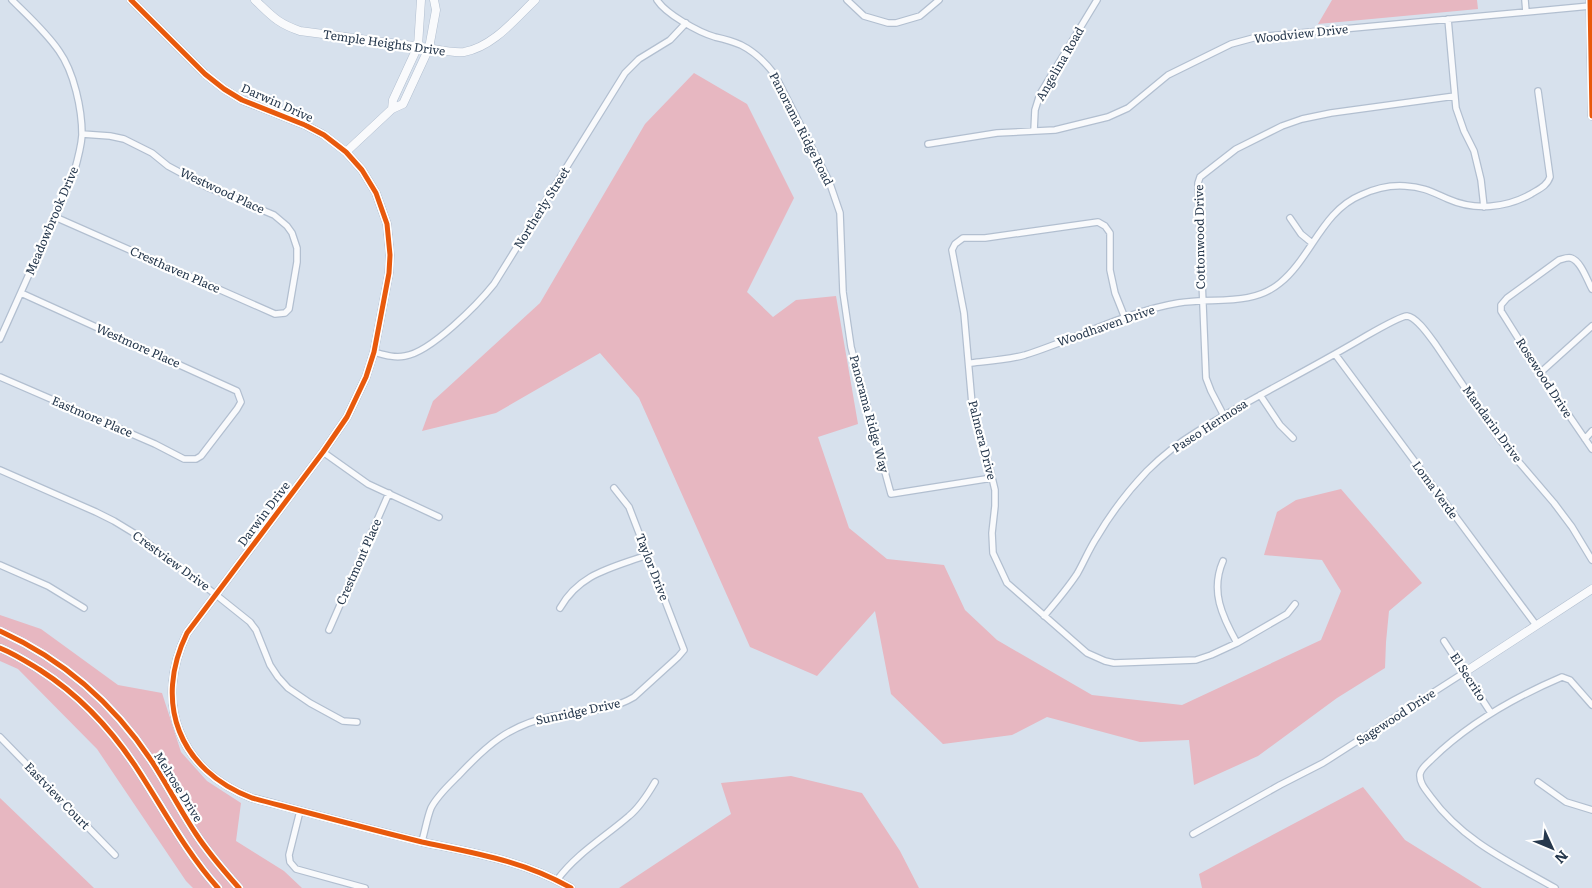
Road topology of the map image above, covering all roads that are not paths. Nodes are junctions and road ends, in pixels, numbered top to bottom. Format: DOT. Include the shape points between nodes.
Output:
graph roads {
  1 [pos="12,0"];
  2 [pos="132,0"];
  3 [pos="255,0"];
  4 [pos="421,0"];
  5 [pos="434,0"];
  6 [pos="535,0"];
  7 [pos="657,0"];
  8 [pos="847,0"];
  9 [pos="938,0"];
  10 [pos="1097,0"];
  11 [pos="1525,0"];
  12 [pos="1590,3"];
  13 [pos="1526,12"];
  14 [pos="1448,19"];
  15 [pos="686,23"];
  16 [pos="418,46"];
  17 [pos="429,48"];
  18 [pos="1538,90"];
  19 [pos="1455,96"];
  20 [pos="392,110"];
  21 [pos="1592,116"];
  22 [pos="1034,131"];
  23 [pos="82,134"];
  24 [pos="928,144"];
  25 [pos="346,152"];
  26 [pos="1484,207"];
  27 [pos="54,217"];
  28 [pos="1290,218"];
  29 [pos="1312,243"];
  30 [pos="1592,289"];
  31 [pos="843,292"];
  32 [pos="20,293"];
  33 [pos="1202,301"];
  34 [pos="291,304"];
  35 [pos="1407,316"];
  36 [pos="1124,318"];
  37 [pos="1592,326"];
  38 [pos="0,340"];
  39 [pos="374,352"];
  40 [pos="1335,354"];
  41 [pos="969,363"];
  42 [pos="1540,373"];
  43 [pos="0,377"];
  44 [pos="1260,395"];
  45 [pos="1224,416"];
  46 [pos="1592,431"];
  47 [pos="1293,438"];
  48 [pos="1585,439"];
  49 [pos="1592,449"];
  50 [pos="323,452"];
  51 [pos="184,459"];
  52 [pos="0,470"];
  53 [pos="992,478"];
  54 [pos="614,488"];
  55 [pos="389,493"];
  56 [pos="439,517"];
  57 [pos="647,555"];
  58 [pos="1592,560"];
  59 [pos="1223,561"];
  60 [pos="0,565"];
  61 [pos="1592,589"];
  62 [pos="215,594"];
  63 [pos="1295,604"];
  64 [pos="84,608"];
  65 [pos="560,608"];
  66 [pos="1044,616"];
  67 [pos="1536,625"];
  68 [pos="329,630"];
  69 [pos="0,631"];
  70 [pos="1444,641"];
  71 [pos="1237,642"];
  72 [pos="0,648"];
  73 [pos="684,650"];
  74 [pos="1465,672"];
  75 [pos="1592,705"];
  76 [pos="1490,713"];
  77 [pos="357,722"];
  78 [pos="0,737"];
  79 [pos="655,782"];
  80 [pos="1538,782"];
  81 [pos="1592,810"];
  82 [pos="300,811"];
  83 [pos="1193,834"];
  84 [pos="422,842"];
  85 [pos="115,855"];
  86 [pos="557,880"];
  87 [pos="218,888"];
  88 [pos="239,888"];
  89 [pos="365,888"];
  90 [pos="571,888"];
  91 [pos="1555,888"];
  1 -- 23 [label="street, Meadowbrook Drive" via="60,52 71,75"];
  2 -- 25 [label="street, Darwin Drive" via="224,89 242,100 305,125"];
  3 -- 16 [label="street, Temple Heights Drive" via="274,19 300,31"];
  4 -- 16 [label="street"];
  5 -- 17 [label="street" via="436,10"];
  6 -- 17 [label="street, Temple Heights Drive" via="483,46 464,52"];
  7 -- 15 [label="street, Panorama Ridge Road"];
  8 -- 9 [label="street" via="864,16 896,23 920,16"];
  10 -- 22 [label="street, Angelina Road" via="1040,94 1034,110"];
  11 -- 13 [label="street"];
  12 -- 13 [label="street, Woodview Drive"];
  12 -- 21 [label="street"];
  13 -- 14 [label="street, Woodview Drive"];
  14 -- 19 [label="street"];
  14 -- 22 [label="street, Woodview Drive" via="1257,37 1231,44 1168,75 1128,108 1108,117 1055,130"];
  15 -- 31 [label="street, Panorama Ridge Road" via="743,46 764,62 775,76 829,181 840,213"];
  15 -- 39 [label="street, Northerly Street" via="670,40 638,59 625,73 494,284 479,302 445,333 416,353 389,356"];
  16 -- 17 [label="street, Temple Heights Drive"];
  16 -- 20 [label="street" via="393,100"];
  17 -- 20 [label="street" via="403,104"];
  18 -- 26 [label="street, Woodhaven Drive" via="1549,181 1510,204"];
  19 -- 26 [label="street" via="1456,108 1474,151"];
  19 -- 33 [label="street, Cottonwood Drive" via="1302,119 1236,149 1200,177"];
  20 -- 25 [label="street"];
  22 -- 24 [label="street, Woodview Drive" via="997,133"];
  23 -- 27 [label="street, Meadowbrook Drive" via="80,153"];
  23 -- 34 [label="street, Westwood Place" via="124,139 152,152 168,166 207,187 274,215 292,233 297,248"];
  25 -- 39 [label="street, Darwin Drive" via="376,193 387,224 390,255"];
  26 -- 29 [label="street, Woodhaven Drive" via="1449,200 1429,190 1389,186 1361,194 1350,201 1336,212"];
  27 -- 32 [label="street, Meadowbrook Drive"];
  27 -- 34 [label="street, Cresthaven Place" via="275,314 284,313"];
  28 -- 29 [label="street"];
  29 -- 33 [label="street, Woodhaven Drive" via="1280,283 1257,296"];
  30 -- 42 [label="street, Rosewood Drive" via="1578,263 1567,258 1559,260 1501,305 1501,311"];
  31 -- 53 [label="street, Panorama Ridge Way" via="851,347 891,494"];
  32 -- 38 [label="street, Meadowbrook Drive"];
  32 -- 51 [label="street, Westmore Place" via="237,391 241,402 201,456"];
  33 -- 36 [label="street, Woodhaven Drive" via="1171,304"];
  33 -- 45 [label="street, Cottonwood Drive" via="1206,378"];
  35 -- 40 [label="street, Paseo Hermosa"];
  35 -- 58 [label="street, Mandarin Drive" via="1425,330 1500,440 1554,503"];
  36 -- 41 [label="street, Woodhaven Drive" via="1025,355"];
  36 -- 41 [label="street, Palmera Drive" via="1114,293 1110,270 1110,234 1106,226 1098,222 985,238 963,238 952,250"];
  37 -- 42 [label="street"];
  39 -- 50 [label="street, Darwin Drive" via="347,417"];
  40 -- 44 [label="street, Paseo Hermosa"];
  40 -- 67 [label="street, Loma Verde"];
  41 -- 53 [label="street, Palmera Drive" via="972,404"];
  42 -- 48 [label="street, Rosewood Drive"];
  43 -- 51 [label="street, Eastmore Place"];
  44 -- 45 [label="street, Paseo Hermosa"];
  44 -- 47 [label="street"];
  45 -- 66 [label="street, Paseo Hermosa" via="1196,432 1148,471 1117,506 1078,572"];
  46 -- 48 [label="street"];
  48 -- 49 [label="street, Rosewood Drive"];
  50 -- 55 [label="street" via="368,484"];
  50 -- 62 [label="street, Darwin Drive"];
  52 -- 62 [label="street, Crestview Drive" via="114,521"];
  53 -- 66 [label="street, Palmera Drive" via="995,490 993,553 1007,582"];
  54 -- 57 [label="street, Taylor Drive" via="629,507"];
  55 -- 56 [label="street"];
  55 -- 68 [label="street, Crestmont Place"];
  57 -- 65 [label="street" via="580,583"];
  57 -- 73 [label="street, Taylor Drive"];
  59 -- 71 [label="street" via="1218,573 1220,607"];
  60 -- 64 [label="street" via="48,586"];
  61 -- 67 [label="street, Sagewood Drive"];
  62 -- 77 [label="street, Crestview Drive" via="250,622 270,665 288,688 343,721"];
  62 -- 82 [label="street, Darwin Drive" via="187,633 175,662 172,699 177,724 188,749 202,768 221,783 252,798"];
  63 -- 71 [label="street, Palmera Drive" via="1287,614"];
  66 -- 71 [label="street, Palmera Drive" via="1087,653 1114,663 1196,660"];
  67 -- 74 [label="street, Sagewood Drive"];
  69 -- 88 [label="street, Melrose Drive" via="64,668 104,701 150,759 197,836"];
  70 -- 74 [label="street, El Secrito"];
  72 -- 87 [label="street, Melrose Drive" via="12,652 52,678 92,711 112,733 183,844"];
  73 -- 84 [label="street, Sunridge Drive" via="626,702 534,720 492,742 439,796 431,809"];
  74 -- 76 [label="street, El Secrito"];
  74 -- 83 [label="street, Sagewood Drive" via="1323,763"];
  75 -- 76 [label="street" via="1570,680 1562,677"];
  76 -- 91 [label="street" via="1442,749 1422,769 1422,784 1443,813 1480,845"];
  78 -- 85 [label="street, Eastview Court"];
  79 -- 86 [label="street" via="631,815 576,858"];
  80 -- 81 [label="street" via="1566,802"];
  82 -- 84 [label="street, Darwin Drive"];
  82 -- 89 [label="street" via="290,862 296,869"];
  84 -- 86 [label="street, Darwin Drive" via="516,863"];
  86 -- 90 [label="street, Darwin Drive"];
}
